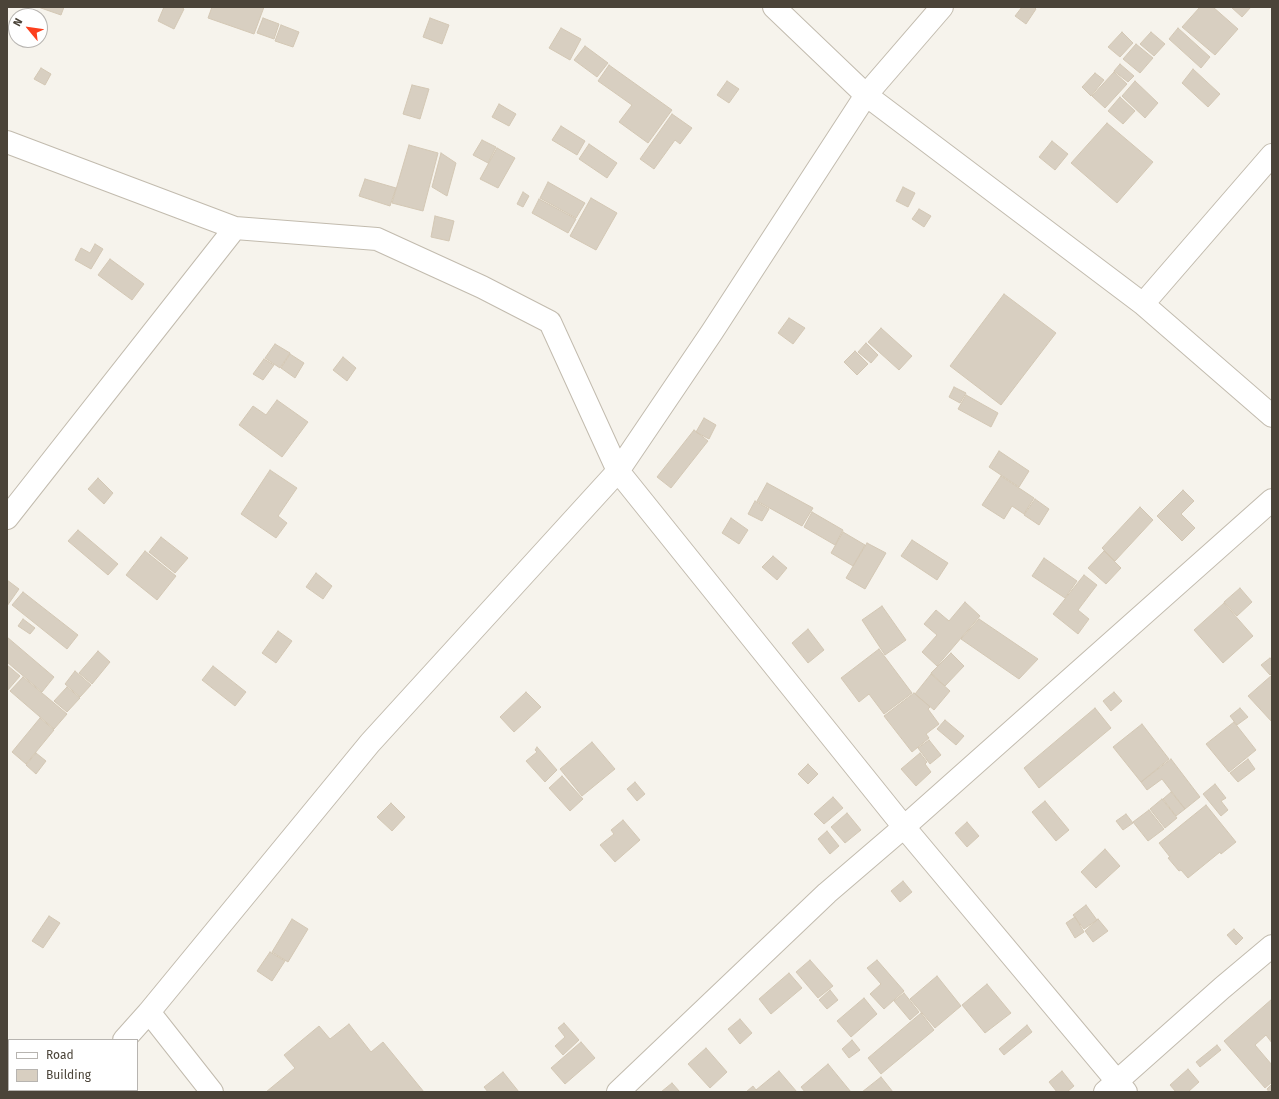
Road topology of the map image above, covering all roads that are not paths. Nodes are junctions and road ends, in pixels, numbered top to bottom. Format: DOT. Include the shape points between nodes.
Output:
graph roads {
  1 [pos="774,7"];
  2 [pos="942,7"];
  3 [pos="866,95"];
  4 [pos="7,142"];
  5 [pos="1272,155"];
  6 [pos="235,228"];
  7 [pos="1143,304"];
  8 [pos="1272,416"];
  9 [pos="618,471"];
  10 [pos="1272,500"];
  11 [pos="7,518"];
  12 [pos="904,827"];
  13 [pos="1272,946"];
  14 [pos="148,1012"];
  15 [pos="125,1039"];
  16 [pos="1116,1088"];
  17 [pos="212,1092"];
  18 [pos="618,1092"];
  1 -- 3 [label="street"];
  2 -- 3 [label="street"];
  3 -- 7 [label="street"];
  3 -- 9 [label="street"];
  4 -- 6 [label="street"];
  5 -- 7 [label="street"];
  6 -- 9 [label="street" via="377,239 482,287 550,322"];
  6 -- 11 [label="street"];
  7 -- 8 [label="street"];
  9 -- 12 [label="street"];
  9 -- 14 [label="street" via="370,743"];
  10 -- 12 [label="street"];
  12 -- 16 [label="street"];
  12 -- 18 [label="street" via="827,893"];
  13 -- 16 [label="street" via="1222,988"];
  14 -- 15 [label="street"];
  14 -- 17 [label="street"];
}
